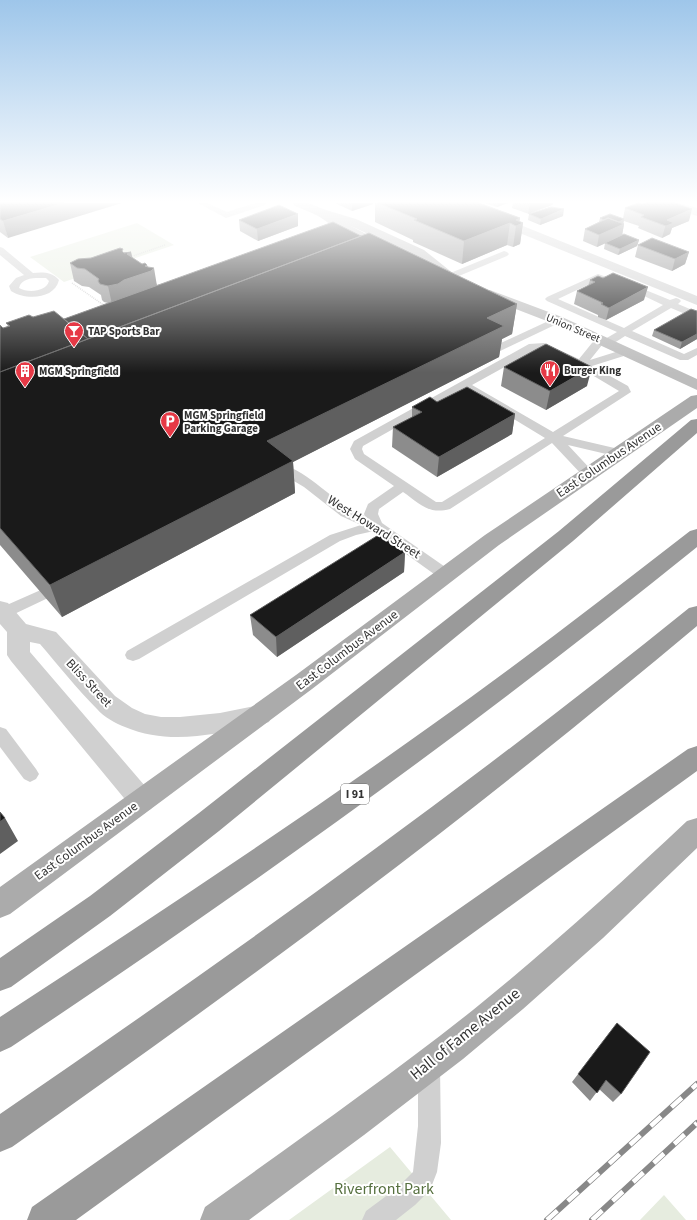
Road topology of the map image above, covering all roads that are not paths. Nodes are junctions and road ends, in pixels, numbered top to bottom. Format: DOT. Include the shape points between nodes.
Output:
graph roads {
  1 [pos="12,260"];
  2 [pos="405,260"];
  3 [pos="427,260"];
  4 [pos="488,260"];
  5 [pos="598,260"];
  6 [pos="31,276"];
  7 [pos="445,276"];
  8 [pos="693,299"];
  9 [pos="670,305"];
  10 [pos="652,315"];
  11 [pos="697,316"];
  12 [pos="557,320"];
  13 [pos="667,321"];
  14 [pos="638,323"];
  15 [pos="653,329"];
  16 [pos="624,332"];
  17 [pos="603,341"];
  18 [pos="694,347"];
  19 [pos="490,352"];
  20 [pos="626,352"];
  21 [pos="581,364"];
  22 [pos="465,385"];
  23 [pos="697,385"];
  24 [pos="697,400"];
  25 [pos="697,424"];
  26 [pos="554,438"];
  27 [pos="619,453"];
  28 [pos="281,468"];
  29 [pos="589,474"];
  30 [pos="402,486"];
  31 [pos="376,526"];
  32 [pos="697,536"];
  33 [pos="446,575"];
  34 [pos="43,594"];
  35 [pos="697,614"];
  36 [pos="5,615"];
  37 [pos="133,655"];
  38 [pos="260,715"];
  39 [pos="0,734"];
  40 [pos="697,757"];
  41 [pos="30,774"];
  42 [pos="142,801"];
  43 [pos="697,830"];
  44 [pos="0,904"];
  45 [pos="0,976"];
  46 [pos="0,1036"];
  47 [pos="429,1064"];
  48 [pos="5,1131"];
  49 [pos="45,1220"];
  50 [pos="218,1220"];
  51 [pos="375,1220"];
  1 -- 6 [label="lane"];
  2 -- 7 [label="street, Union Street"];
  3 -- 7 [label="street, Union Street"];
  4 -- 7 [label="lane"];
  5 -- 8 [label="street"];
  7 -- 12 [label="street, Union Street"];
  8 -- 9 [label="lane"];
  9 -- 10 [label="lane"];
  9 -- 11 [label="lane"];
  9 -- 16 [label="lane" via="645,293 598,277 550,299"];
  10 -- 13 [label="lane"];
  10 -- 14 [label="lane"];
  12 -- 17 [label="street, Union Street"];
  12 -- 19 [label="lane"];
  14 -- 15 [label="lane"];
  14 -- 16 [label="lane"];
  16 -- 17 [label="lane"];
  16 -- 18 [label="lane" via="684,358"];
  17 -- 20 [label="street, Union Street"];
  17 -- 21 [label="lane"];
  20 -- 21 [label="lane"];
  20 -- 23 [label="street, Union Street"];
  21 -- 22 [label="lane" via="540,345 533,346"];
  21 -- 26 [label="lane" via="624,388 625,392"];
  22 -- 26 [label="lane"];
  22 -- 30 [label="lane" via="358,444 356,449 359,456"];
  24 -- 27 [label="main road, East Columbus Avenue"];
  25 -- 45 [label="highway" via="560,541 204,827 100,906"];
  26 -- 27 [label="lane"];
  26 -- 29 [label="lane"];
  26 -- 30 [label="lane" via="445,506 434,507"];
  27 -- 29 [label="main road, East Columbus Avenue"];
  28 -- 31 [label="lane, West Howard Street" via="309,484 346,513"];
  29 -- 33 [label="main road, East Columbus Avenue" via="520,520"];
  30 -- 31 [label="lane" via="373,506 372,514"];
  31 -- 33 [label="lane, West Howard Street"];
  31 -- 37 [label="lane" via="335,538"];
  32 -- 46 [label="highway, I 91" via="547,654 383,775"];
  33 -- 38 [label="main road, East Columbus Avenue"];
  34 -- 36 [label="lane"];
  35 -- 48 [label="highway" via="426,829 209,988"];
  36 -- 38 [label="street, Bliss Street" via="48,638 106,703 137,722 168,728 193,728"];
  36 -- 42 [label="street" via="19,655"];
  38 -- 42 [label="main road, East Columbus Avenue"];
  39 -- 41 [label="lane"];
  40 -- 49 [label="highway"];
  42 -- 44 [label="main road, East Columbus Avenue"];
  43 -- 47 [label="main road, Hall of Fame Avenue" via="584,936"];
  47 -- 50 [label="main road, Hall of Fame Avenue"];
  47 -- 51 [label="lane" via="429,1149 425,1173 413,1189"];
}
